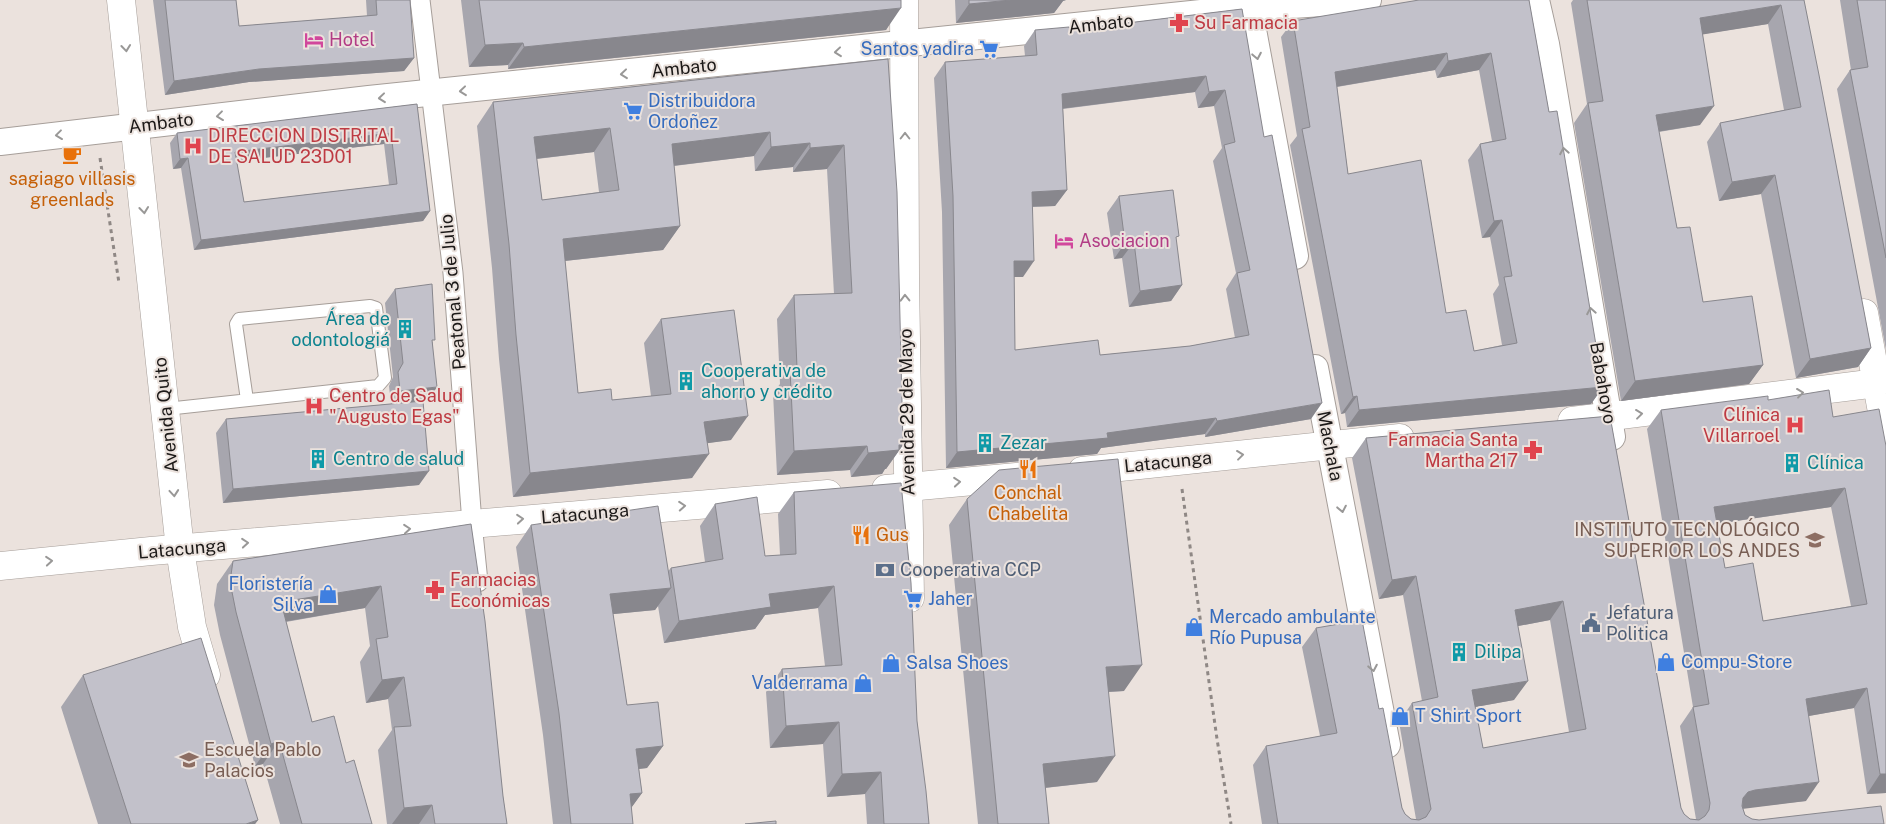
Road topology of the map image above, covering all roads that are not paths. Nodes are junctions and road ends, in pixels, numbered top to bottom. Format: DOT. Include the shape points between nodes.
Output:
graph roads {
  1 [pos="121,0"];
  2 [pos="420,0"];
  3 [pos="904,0"];
  4 [pos="1368,0"];
  5 [pos="1536,0"];
  6 [pos="1248,8"];
  7 [pos="904,45"];
  8 [pos="430,94"];
  9 [pos="135,126"];
  10 [pos="0,142"];
  11 [pos="1299,280"];
  12 [pos="1858,286"];
  13 [pos="1312,348"];
  14 [pos="1882,382"];
  15 [pos="247,400"];
  16 [pos="166,409"];
  17 [pos="1609,418"];
  18 [pos="1551,423"];
  19 [pos="1886,434"];
  20 [pos="1426,435"];
  21 [pos="1330,444"];
  22 [pos="1616,456"];
  23 [pos="908,487"];
  24 [pos="472,523"];
  25 [pos="180,549"];
  26 [pos="0,566"];
  27 [pos="480,601"];
  28 [pos="911,619"];
  29 [pos="214,702"];
  30 [pos="1392,766"];
  1 -- 9 [label="street, Avenida Quito, one-way"];
  2 -- 8 [label="street, Peatonal 3 de Julio"];
  3 -- 7 [label="street, Avenida 29 de Mayo"];
  4 -- 6 [label="street, Ambato"];
  17 -- 5 [label="street, Babahoyo, one-way"];
  6 -- 7 [label="street, Ambato"];
  6 -- 11 [label="street, one-way"];
  7 -- 8 [label="street, Ambato, one-way"];
  23 -- 7 [label="street, Avenida 29 de Mayo, one-way"];
  8 -- 9 [label="street, Ambato, one-way"];
  8 -- 24 [label="street, Peatonal 3 de Julio" via="453,273"];
  9 -- 10 [label="street, Ambato, one-way"];
  9 -- 16 [label="street, Avenida Quito, one-way"];
  12 -- 14 [label="street"];
  13 -- 21 [label="street, Machala"];
  17 -- 14 [label="street, one-way"];
  14 -- 19 [label="street"];
  15 -- 15 [label="lane" via="378,386 384,378 376,308 240,319 236,324"];
  15 -- 16 [label="lane"];
  16 -- 25 [label="street, Avenida Quito, one-way"];
  17 -- 18 [label="street"];
  17 -- 22 [label="street, Babahoyo"];
  20 -- 21 [label="street, Latacunga"];
  23 -- 21 [label="street, Latacunga, one-way" via="1179,462"];
  21 -- 30 [label="street, Machala, one-way"];
  24 -- 23 [label="street, Latacunga, one-way"];
  23 -- 28 [label="street, Avenida 29 de Mayo"];
  25 -- 24 [label="street, Latacunga, one-way"];
  24 -- 27 [label="street, Peatonal 3 de Julio"];
  26 -- 25 [label="street, Latacunga, one-way"];
  25 -- 29 [label="street, Avenida Quito" via="192,627"];
}
